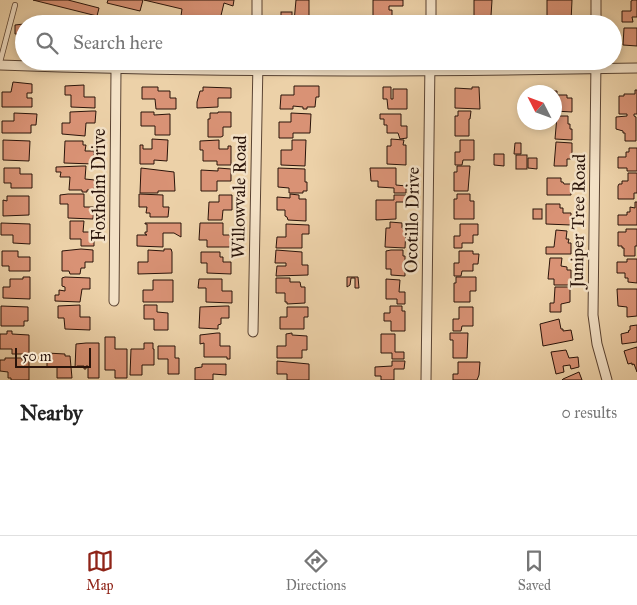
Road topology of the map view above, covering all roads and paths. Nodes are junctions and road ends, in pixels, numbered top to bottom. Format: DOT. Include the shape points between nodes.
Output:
graph roads {
  1 [pos="258,0"];
  2 [pos="431,0"];
  3 [pos="596,0"];
  4 [pos="15,5"];
  5 [pos="258,15"];
  6 [pos="431,15"];
  7 [pos="596,15"];
  8 [pos="0,64"];
  9 [pos="15,65"];
  10 [pos="622,67"];
  11 [pos="637,68"];
  12 [pos="116,70"];
  13 [pos="241,70"];
  14 [pos="477,70"];
  15 [pos="596,70"];
  16 [pos="258,71"];
  17 [pos="430,72"];
  18 [pos="114,301"];
  19 [pos="253,332"];
  20 [pos="426,380"];
  21 [pos="607,380"];
  1 -- 5 [label="street"];
  2 -- 6 [label="street"];
  3 -- 7 [label="street"];
  4 -- 8 [label="lane"];
  8 -- 9 [label="street"];
  10 -- 11 [label="street"];
  12 -- 18 [label="street, Foxholm Drive"];
  13 -- 16 [label="street"];
  14 -- 17 [label="street"];
  15 -- 21 [label="street, Juniper Tree Road" via="593,315"];
  16 -- 17 [label="street"];
  16 -- 19 [label="street, Willowvale Road"];
  17 -- 20 [label="street, Ocotillo Drive"];
}
